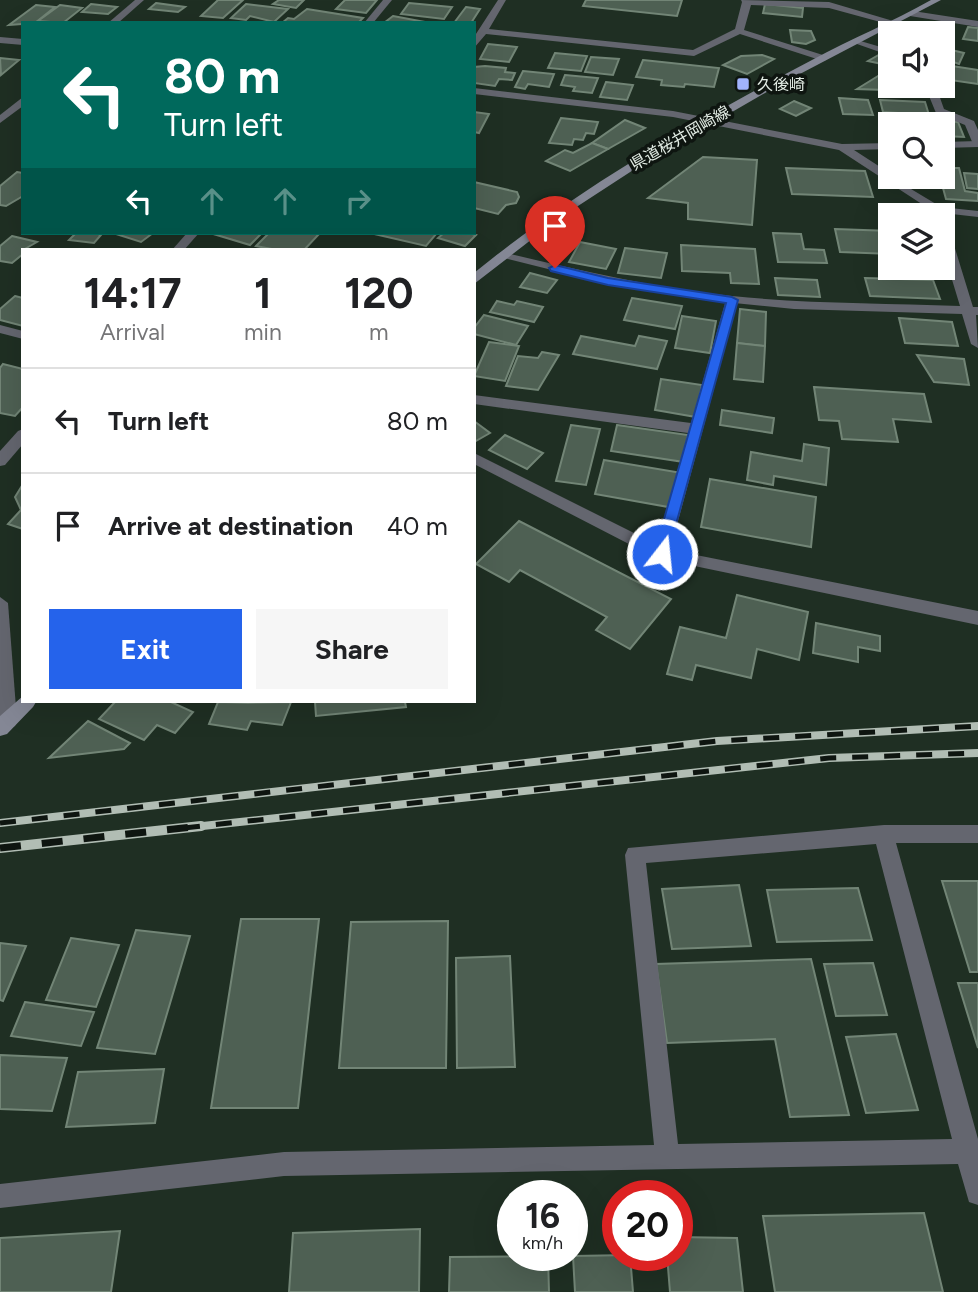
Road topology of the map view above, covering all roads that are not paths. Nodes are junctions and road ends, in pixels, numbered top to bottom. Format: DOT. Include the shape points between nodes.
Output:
graph roads {
  1 [pos="140,0"];
  2 [pos="388,0"];
  3 [pos="502,0"];
  4 [pos="937,0"];
  5 [pos="746,1"];
  6 [pos="913,14"];
  7 [pos="114,21"];
  8 [pos="371,21"];
  9 [pos="888,21"];
  10 [pos="899,21"];
  11 [pos="978,24"];
  12 [pos="484,31"];
  13 [pos="739,31"];
  14 [pos="878,32"];
  15 [pos="0,40"];
  16 [pos="21,42"];
  17 [pos="860,42"];
  18 [pos="476,43"];
  19 [pos="878,48"];
  20 [pos="823,58"];
  21 [pos="476,91"];
  22 [pos="935,98"];
  23 [pos="21,102"];
  24 [pos="0,120"];
  25 [pos="708,120"];
  26 [pos="978,144"];
  27 [pos="955,145"];
  28 [pos="878,146"];
  29 [pos="842,147"];
  30 [pos="923,203"];
  31 [pos="955,213"];
  32 [pos="978,214"];
  33 [pos="502,256"];
  34 [pos="955,262"];
  35 [pos="476,278"];
  36 [pos="732,300"];
  37 [pos="973,311"];
  38 [pos="0,329"];
  39 [pos="21,334"];
  40 [pos="978,344"];
  41 [pos="476,399"];
  42 [pos="697,429"];
  43 [pos="21,436"];
  44 [pos="476,459"];
  45 [pos="0,461"];
  46 [pos="662,554"];
  47 [pos="0,603"];
  48 [pos="978,618"];
  49 [pos="26,703"];
  50 [pos="4,724"];
  51 [pos="884,834"];
  52 [pos="978,834"];
  53 [pos="972,1151"];
  54 [pos="667,1156"];
  55 [pos="978,1193"];
  56 [pos="0,1196"];
  1 -- 7 [label="street"];
  2 -- 8 [label="street"];
  3 -- 12 [label="street"];
  4 -- 6 [label="main road, 県道桜井岡崎線"];
  5 -- 9 [label="street" via="829,5"];
  5 -- 13 [label="street"];
  6 -- 10 [label="main road, 県道桜井岡崎線"];
  6 -- 11 [label="street"];
  12 -- 13 [label="street" via="694,53"];
  12 -- 18 [label="street"];
  13 -- 20 [label="street"];
  14 -- 17 [label="main road, 県道桜井岡崎線"];
  15 -- 16 [label="street"];
  17 -- 19 [label="street"];
  17 -- 20 [label="main road, 県道桜井岡崎線"];
  20 -- 25 [label="main road, 県道桜井岡崎線"];
  21 -- 25 [label="street"];
  22 -- 26 [label="street" via="940,111 970,123"];
  23 -- 24 [label="street"];
  25 -- 29 [label="street"];
  25 -- 33 [label="main road, 県道桜井岡崎線" via="597,186"];
  26 -- 27 [label="street"];
  28 -- 29 [label="street"];
  29 -- 30 [label="street"];
  31 -- 32 [label="street"];
  33 -- 35 [label="main road, 県道桜井岡崎線"];
  33 -- 36 [label="street" via="608,281"];
  34 -- 37 [label="street"];
  36 -- 37 [label="street"];
  36 -- 42 [label="street"];
  37 -- 40 [label="street"];
  38 -- 39 [label="street"];
  41 -- 42 [label="street"];
  42 -- 46 [label="street"];
  43 -- 45 [label="street"];
  44 -- 46 [label="street"];
  46 -- 48 [label="street"];
  47 -- 50 [label="street"];
  49 -- 50 [label="main road"];
  51 -- 52 [label="street"];
  51 -- 53 [label="street"];
  51 -- 54 [label="street" via="635,855"];
  53 -- 54 [label="street"];
  53 -- 55 [label="street"];
  54 -- 56 [label="street" via="284,1164"];
}
